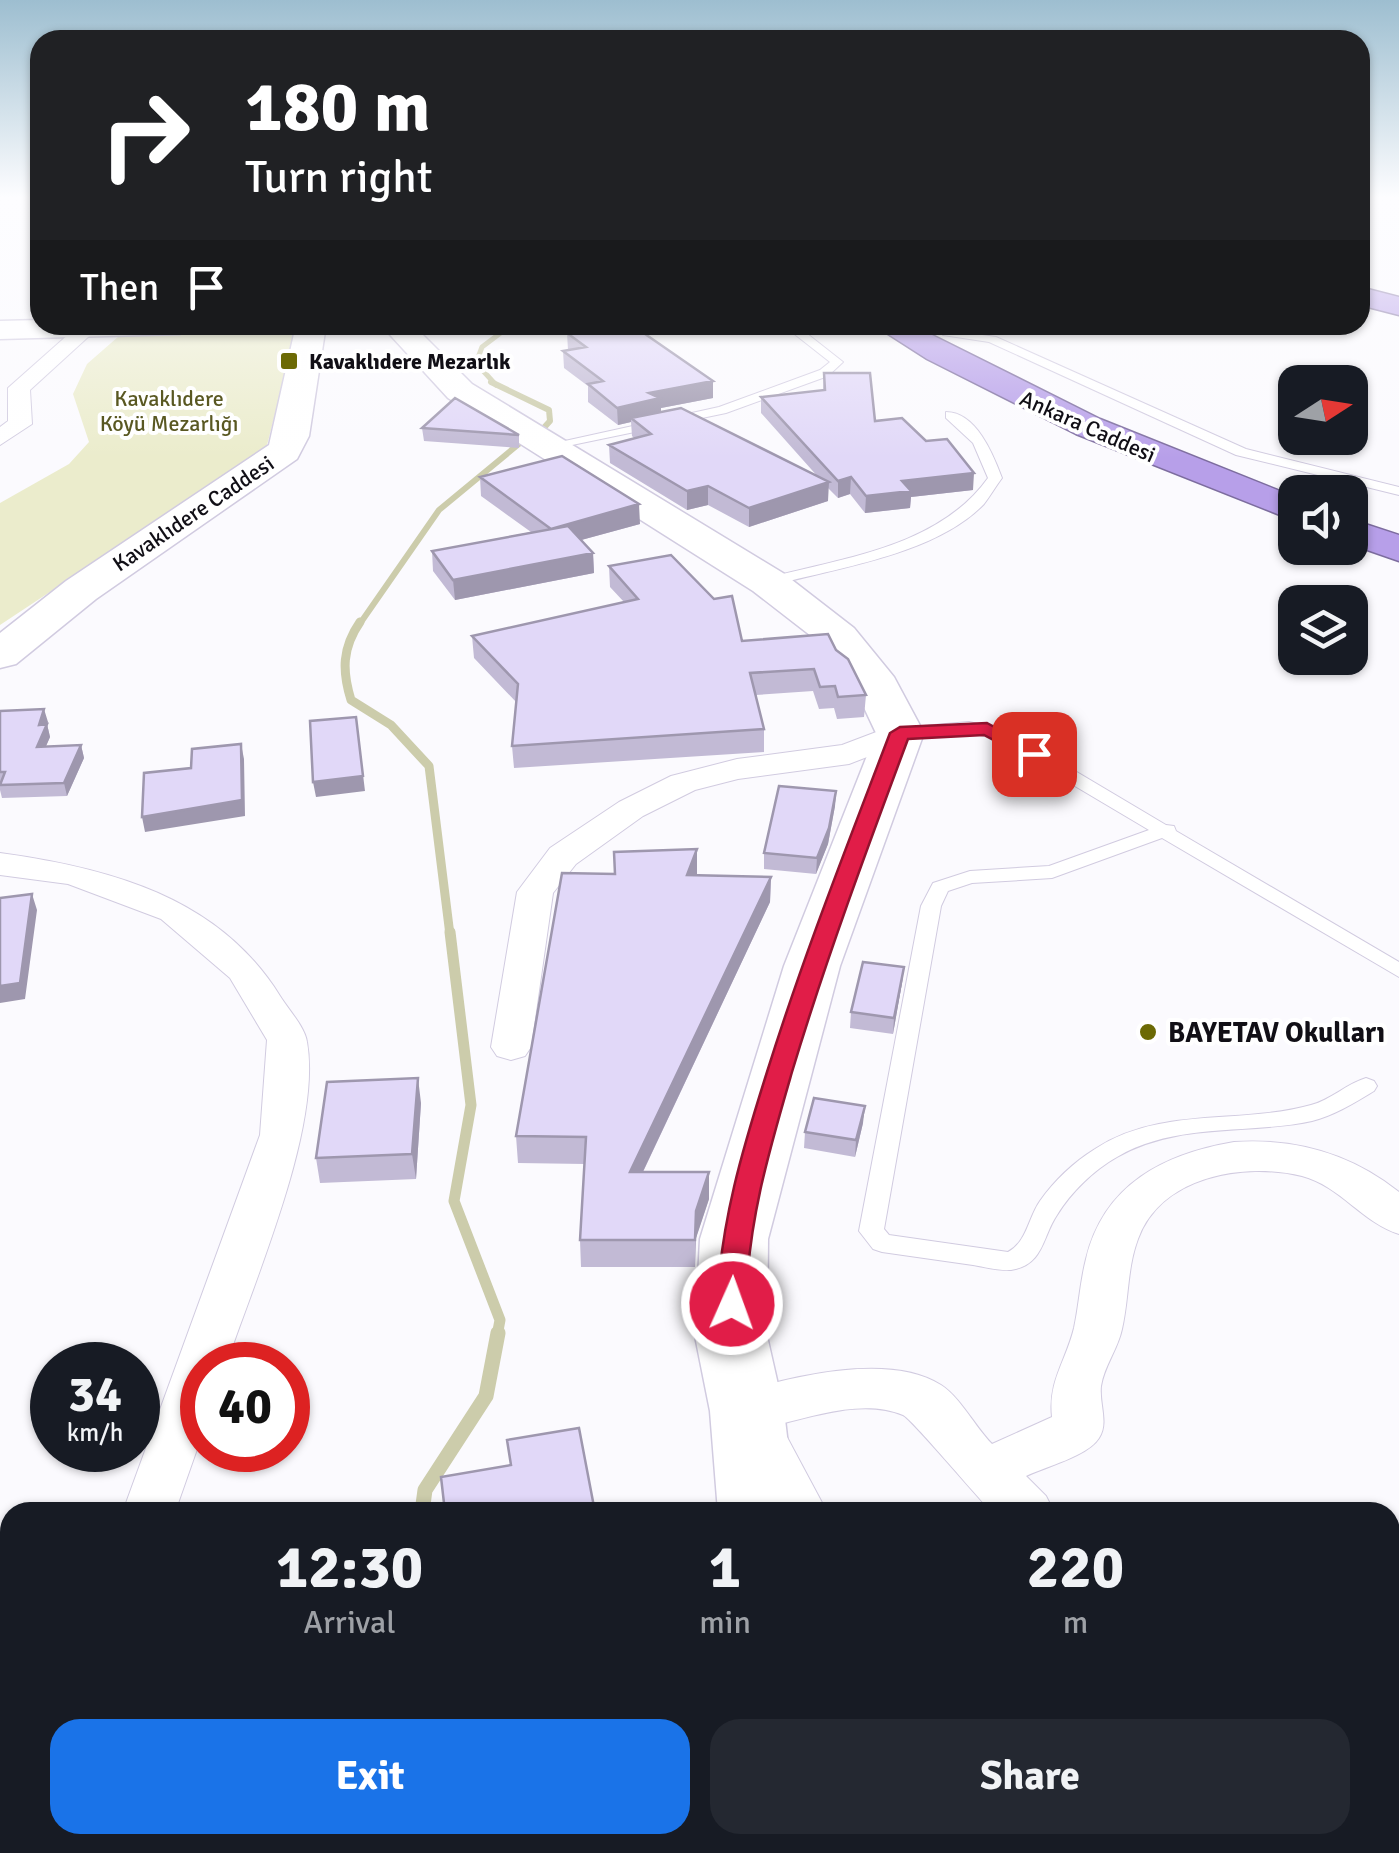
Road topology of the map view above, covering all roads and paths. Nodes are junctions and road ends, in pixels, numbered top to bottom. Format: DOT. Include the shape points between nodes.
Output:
graph roads {
  1 [pos="1370,299"];
  2 [pos="1399,306"];
  3 [pos="30,329"];
  4 [pos="0,330"];
  5 [pos="80,335"];
  6 [pos="309,335"];
  7 [pos="406,335"];
  8 [pos="803,335"];
  9 [pos="908,335"];
  10 [pos="951,335"];
  11 [pos="971,335"];
  12 [pos="950,414"];
  13 [pos="0,438"];
  14 [pos="548,446"];
  15 [pos="1278,481"];
  16 [pos="1399,491"];
  17 [pos="1278,504"];
  18 [pos="1368,514"];
  19 [pos="1399,525"];
  20 [pos="1368,537"];
  21 [pos="1399,548"];
  22 [pos="768,582"];
  23 [pos="0,655"];
  24 [pos="900,733"];
  25 [pos="1167,830"];
  26 [pos="0,864"];
  27 [pos="1399,971"];
  28 [pos="512,1047"];
  29 [pos="1366,1086"];
  30 [pos="1399,1216"];
  31 [pos="747,1412"];
  32 [pos="986,1471"];
  33 [pos="153,1502"];
  34 [pos="756,1502"];
  35 [pos="795,1502"];
  36 [pos="1016,1502"];
  1 -- 2 [label="highway"];
  3 -- 4 [label="street"];
  5 -- 13 [label="street" via="19,388 20,424"];
  6 -- 23 [label="street, Kavaklıdere Caddesi" via="284,450"];
  7 -- 14 [label="street" via="460,392"];
  8 -- 14 [label="lane" via="836,358 824,373 722,410"];
  9 -- 17 [label="highway, Ankara Caddesi" via="1038,404"];
  10 -- 15 [label="highway, Ankara Caddesi" via="1076,399"];
  11 -- 16 [label="lane" via="1240,452"];
  12 -- 22 [label="lane" via="986,448 994,478 983,501 929,534"];
  14 -- 22 [label="street"];
  18 -- 19 [label="highway"];
  20 -- 21 [label="highway"];
  22 -- 24 [label="street" via="839,636 872,677"];
  24 -- 25 [label="lane" via="987,729"];
  24 -- 28 [label="street" via="849,754 683,783 563,856 534,892"];
  24 -- 31 [label="street" via="812,966 734,1239 730,1336"];
  25 -- 27 [label="lane"];
  25 -- 29 [label="lane" via="1052,872 970,876 940,887 931,906 871,1232 882,1244 1023,1258 1037,1243 1045,1212 1116,1147 1193,1126 1311,1113"];
  26 -- 33 [label="street" via="75,874 174,910 245,971 287,1040 282,1135"];
  30 -- 32 [label="street" via="1366,1188 1309,1162 1258,1155 1217,1159 1169,1176 1128,1212 1104,1272 1099,1328 1076,1385 1079,1428"];
  31 -- 32 [label="street" via="831,1391 879,1388 924,1400"];
  31 -- 34 [label="street"];
  31 -- 35 [label="street"];
  32 -- 36 [label="street"];
}
